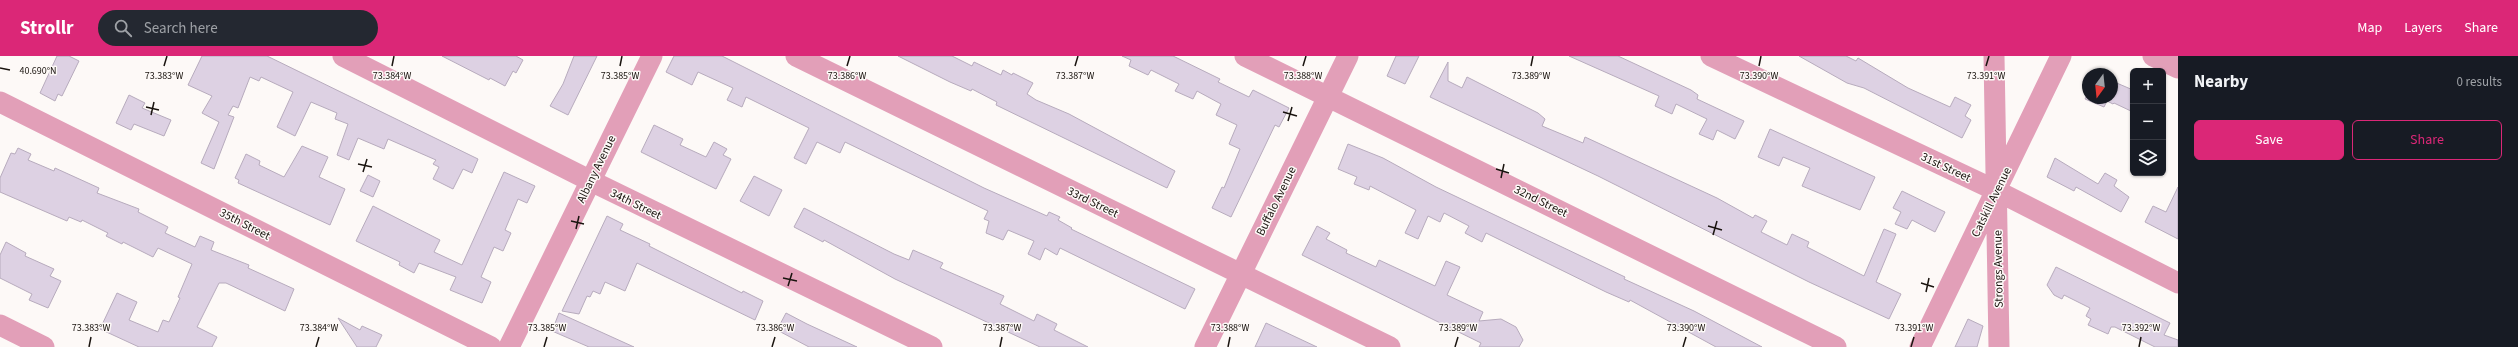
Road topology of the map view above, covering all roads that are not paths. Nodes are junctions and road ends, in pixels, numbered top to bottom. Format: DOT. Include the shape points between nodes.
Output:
graph roads {
  1 [pos="343,56"];
  2 [pos="652,56"];
  3 [pos="796,56"];
  4 [pos="1245,56"];
  5 [pos="1348,56"];
  6 [pos="1710,56"];
  7 [pos="1994,56"];
  8 [pos="2062,56"];
  9 [pos="2153,56"];
  10 [pos="2178,68"];
  11 [pos="1328,97"];
  12 [pos="0,102"];
  13 [pos="590,181"];
  14 [pos="1997,191"];
  15 [pos="1240,274"];
  16 [pos="2178,283"];
  17 [pos="0,325"];
  18 [pos="44,347"];
  19 [pos="491,347"];
  20 [pos="509,347"];
  21 [pos="932,347"];
  22 [pos="1205,347"];
  23 [pos="1390,347"];
  24 [pos="1836,347"];
  25 [pos="1920,347"];
  26 [pos="1999,347"];
  1 -- 13 [label="street, 34th Street"];
  2 -- 13 [label="street, Albany Avenue"];
  3 -- 15 [label="street, 33rd Street"];
  4 -- 11 [label="street, 32nd Street"];
  5 -- 11 [label="street, Buffalo Avenue"];
  6 -- 14 [label="street, 31st Street"];
  7 -- 14 [label="street, Strongs Avenue"];
  8 -- 14 [label="street, Catskill Avenue"];
  9 -- 10 [label="street"];
  11 -- 15 [label="street, Buffalo Avenue"];
  11 -- 24 [label="street, 32nd Street"];
  12 -- 19 [label="street, 35th Street"];
  13 -- 20 [label="street, Albany Avenue"];
  13 -- 21 [label="street, 34th Street"];
  14 -- 16 [label="street, 31st Street"];
  14 -- 25 [label="street, Catskill Avenue"];
  14 -- 26 [label="street, Strongs Avenue"];
  15 -- 22 [label="street, Buffalo Avenue"];
  15 -- 23 [label="street, 33rd Street"];
  17 -- 18 [label="street"];
}
